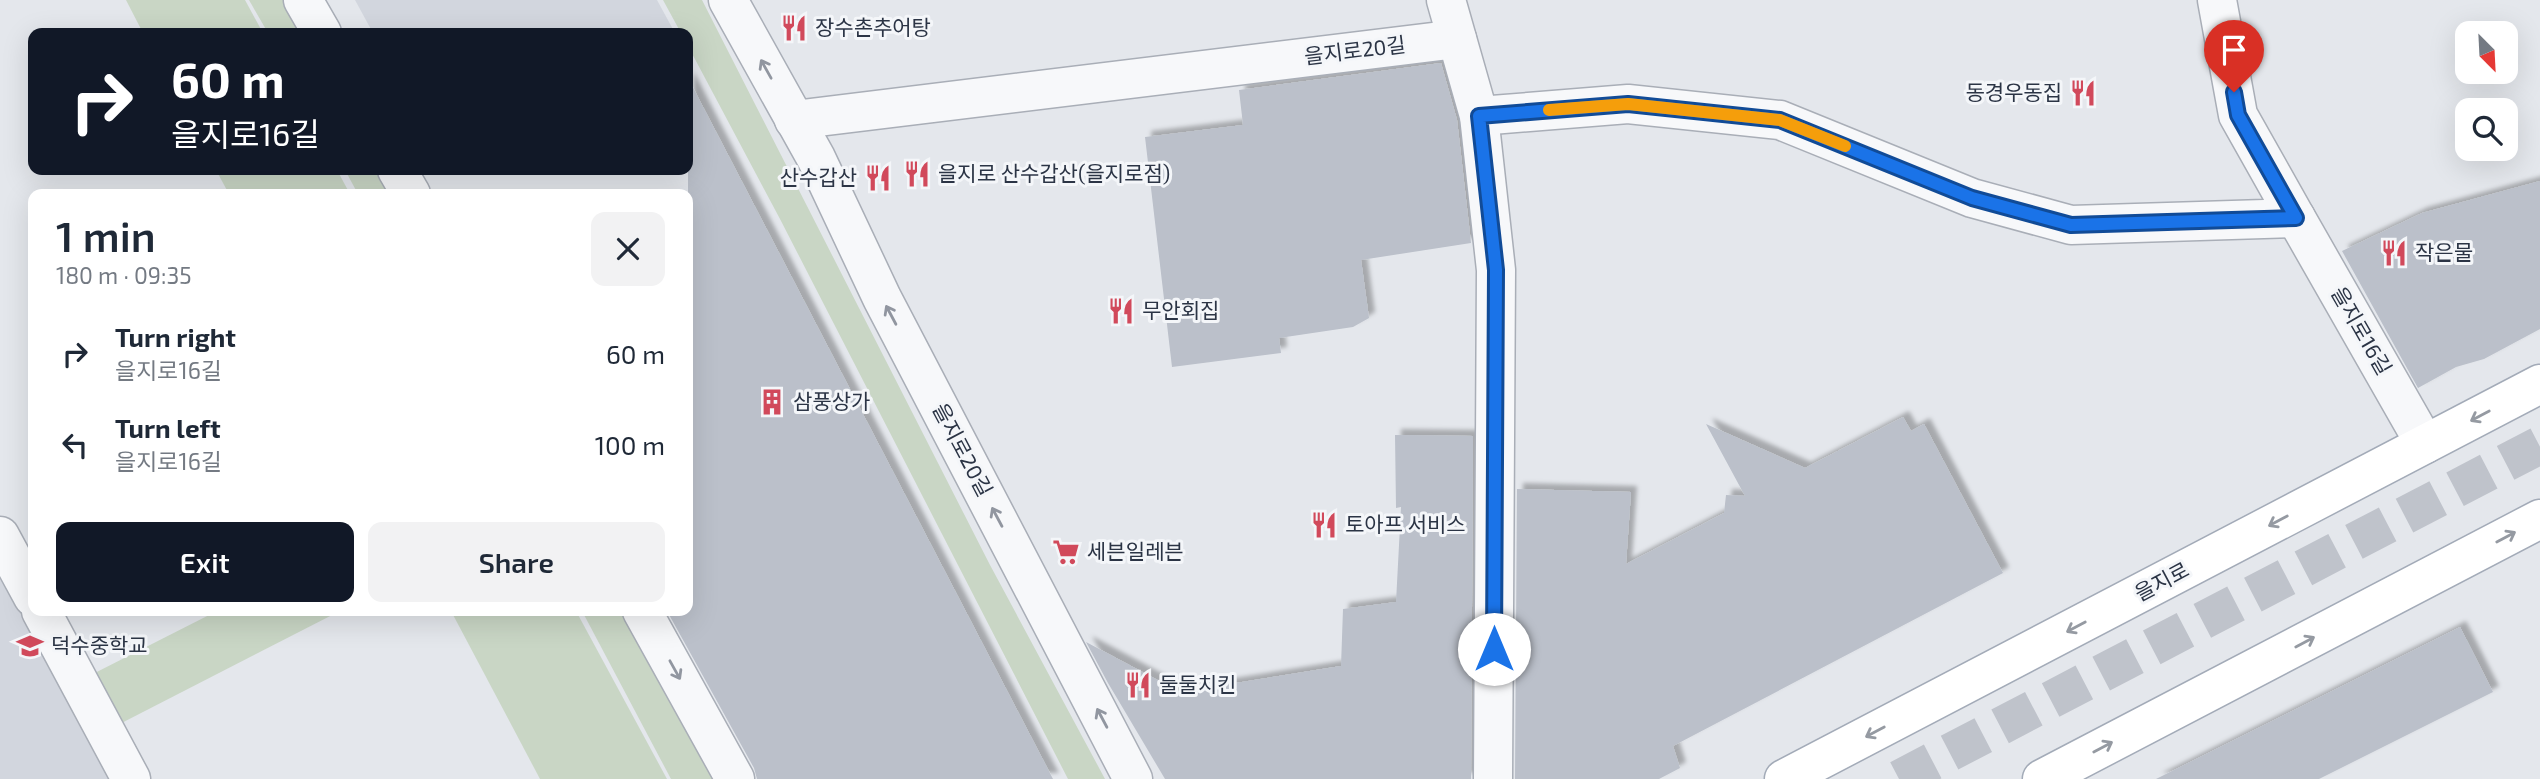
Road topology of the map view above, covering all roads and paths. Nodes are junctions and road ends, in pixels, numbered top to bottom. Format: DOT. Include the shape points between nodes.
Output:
graph roads {
  1 [pos="303,0"];
  2 [pos="727,0"];
  3 [pos="1446,0"];
  4 [pos="2217,0"];
  5 [pos="318,28"];
  6 [pos="1457,39"];
  7 [pos="1479,116"];
  8 [pos="794,120"];
  9 [pos="2296,218"];
  10 [pos="2540,384"];
  11 [pos="2425,444"];
  12 [pos="2540,519"];
  13 [pos="0,536"];
  14 [pos="28,588"];
  15 [pos="44,616"];
  16 [pos="645,616"];
  17 [pos="131,779"];
  18 [pos="735,779"];
  19 [pos="1133,779"];
  20 [pos="1493,779"];
  21 [pos="1784,779"];
  22 [pos="2042,779"];
  1 -- 5 [label="street"];
  8 -- 2 [label="street, 을지로20길, one-way"];
  3 -- 6 [label="street"];
  4 -- 9 [label="street, 을지로16길" via="2238,115"];
  6 -- 7 [label="street"];
  6 -- 8 [label="street, 을지로20길"];
  7 -- 9 [label="street" via="1628,104 1780,120 1972,198 2071,225"];
  7 -- 20 [label="street" via="1496,270"];
  19 -- 8 [label="street, 을지로20길, one-way"];
  9 -- 11 [label="street, 을지로16길"];
  10 -- 11 [label="main road, 을지로, one-way"];
  11 -- 21 [label="main road, 을지로, one-way"];
  22 -- 12 [label="main road, one-way"];
  13 -- 14 [label="street"];
  15 -- 17 [label="street"];
  16 -- 18 [label="street, one-way"];
}
